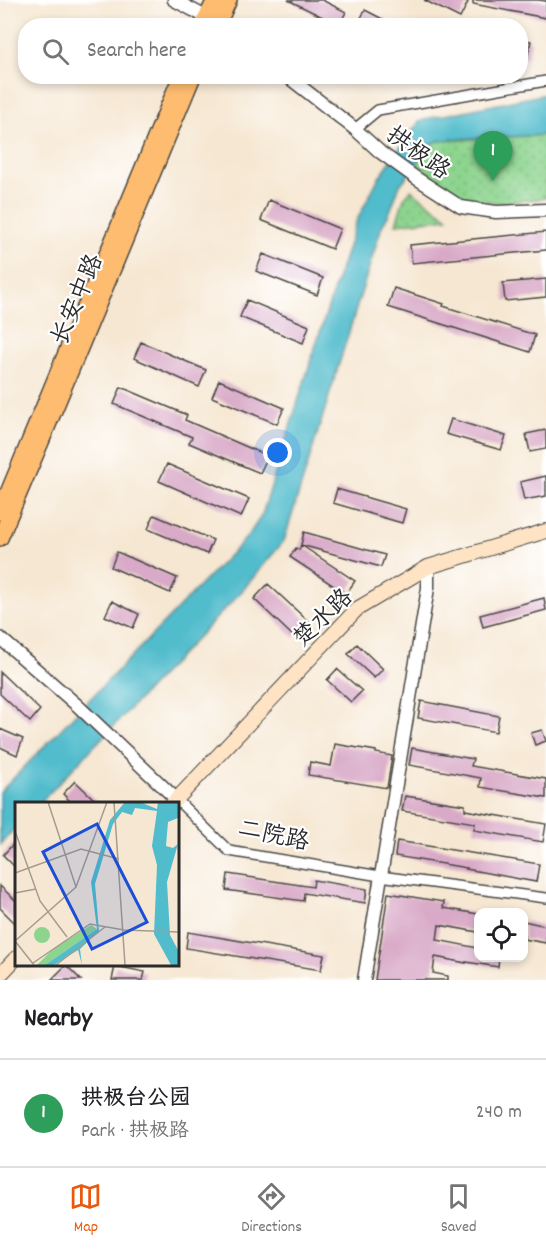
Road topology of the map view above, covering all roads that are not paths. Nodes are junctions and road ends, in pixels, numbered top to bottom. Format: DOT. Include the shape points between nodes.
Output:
graph roads {
  1 [pos="174,0"];
  2 [pos="215,0"];
  3 [pos="229,0"];
  4 [pos="205,18"];
  5 [pos="213,18"];
  6 [pos="216,18"];
  7 [pos="546,81"];
  8 [pos="178,84"];
  9 [pos="190,84"];
  10 [pos="297,84"];
  11 [pos="355,129"];
  12 [pos="546,210"];
  13 [pos="0,512"];
  14 [pos="546,531"];
  15 [pos="0,538"];
  16 [pos="428,567"];
  17 [pos="0,638"];
  18 [pos="175,801"];
  19 [pos="178,804"];
  20 [pos="380,876"];
  21 [pos="546,898"];
  22 [pos="15,959"];
  23 [pos="0,975"];
  24 [pos="364,980"];
  1 -- 4 [label="street"];
  2 -- 5 [label="main road"];
  3 -- 6 [label="main road"];
  7 -- 11 [label="street" via="378,110"];
  8 -- 13 [label="main road, 长安中路"];
  9 -- 15 [label="main road, 长安中路"];
  10 -- 11 [label="street, 拱极路"];
  11 -- 12 [label="street, 拱极路" via="380,152 461,207 496,212"];
  14 -- 16 [label="main road, 楚水路"];
  16 -- 18 [label="main road, 楚水路" via="357,609"];
  16 -- 20 [label="street" via="428,588"];
  17 -- 18 [label="street, 二院路" via="78,706"];
  19 -- 20 [label="street, 二院路" via="229,851"];
  20 -- 21 [label="street, 二院路"];
  20 -- 24 [label="street"];
  22 -- 23 [label="main road"];
}
